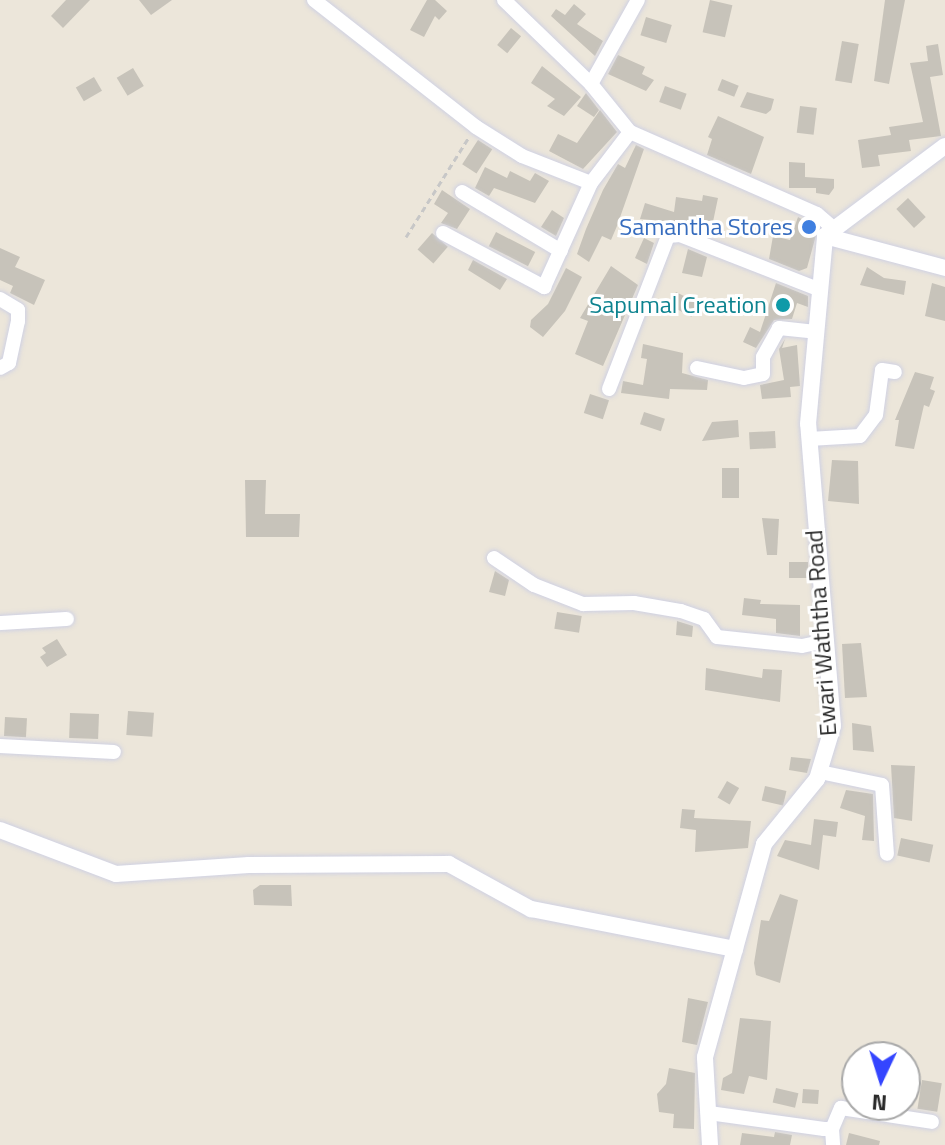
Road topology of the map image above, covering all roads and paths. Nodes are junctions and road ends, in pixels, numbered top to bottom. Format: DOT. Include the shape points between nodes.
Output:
graph roads {
  1 [pos="314,0"];
  2 [pos="504,0"];
  3 [pos="638,0"];
  4 [pos="591,84"];
  5 [pos="476,127"];
  6 [pos="630,132"];
  7 [pos="945,146"];
  8 [pos="591,183"];
  9 [pos="462,192"];
  10 [pos="829,231"];
  11 [pos="443,233"];
  12 [pos="406,237"];
  13 [pos="561,251"];
  14 [pos="945,268"];
  15 [pos="820,290"];
  16 [pos="0,299"];
  17 [pos="816,332"];
  18 [pos="0,368"];
  19 [pos="697,368"];
  20 [pos="895,372"];
  21 [pos="609,389"];
  22 [pos="809,439"];
  23 [pos="494,558"];
  24 [pos="67,619"];
  25 [pos="0,623"];
  26 [pos="826,641"];
  27 [pos="0,746"];
  28 [pos="114,752"];
  29 [pos="820,772"];
  30 [pos="0,830"];
  31 [pos="887,854"];
  32 [pos="735,949"];
  33 [pos="709,1113"];
  34 [pos="932,1122"];
  35 [pos="832,1129"];
  36 [pos="710,1145"];
  37 [pos="833,1145"];
  1 -- 5 [label="street"];
  2 -- 4 [label="street"];
  3 -- 4 [label="street"];
  4 -- 6 [label="street"];
  5 -- 8 [label="street" via="522,156"];
  5 -- 12 [label="path"];
  6 -- 8 [label="street"];
  6 -- 10 [label="street" via="817,214"];
  7 -- 10 [label="street"];
  8 -- 13 [label="street"];
  9 -- 13 [label="street"];
  10 -- 14 [label="street"];
  10 -- 15 [label="street, Ewari Waththa Road"];
  11 -- 13 [label="street" via="544,287"];
  15 -- 17 [label="street, Ewari Waththa Road"];
  15 -- 21 [label="street" via="680,235 668,236"];
  16 -- 18 [label="street" via="18,310 9,363"];
  17 -- 19 [label="street" via="779,328 763,357 763,374 744,378"];
  17 -- 22 [label="street, Ewari Waththa Road"];
  20 -- 22 [label="street" via="882,370 876,415 860,436"];
  22 -- 26 [label="street, Ewari Waththa Road"];
  23 -- 26 [label="street" via="534,585 583,604 634,603 681,611 704,619 717,637 802,646"];
  24 -- 25 [label="street"];
  26 -- 29 [label="street, Ewari Waththa Road" via="833,726"];
  27 -- 28 [label="street"];
  29 -- 31 [label="street" via="882,785"];
  29 -- 32 [label="street, Ewari Waththa Road" via="764,844"];
  30 -- 32 [label="street" via="116,874 249,865 449,864 531,909"];
  32 -- 33 [label="street, Ewari Waththa Road" via="705,1057"];
  33 -- 35 [label="street"];
  33 -- 36 [label="street, Ewari Waththa Road"];
  34 -- 35 [label="street" via="841,1108"];
  35 -- 37 [label="street"];
}
